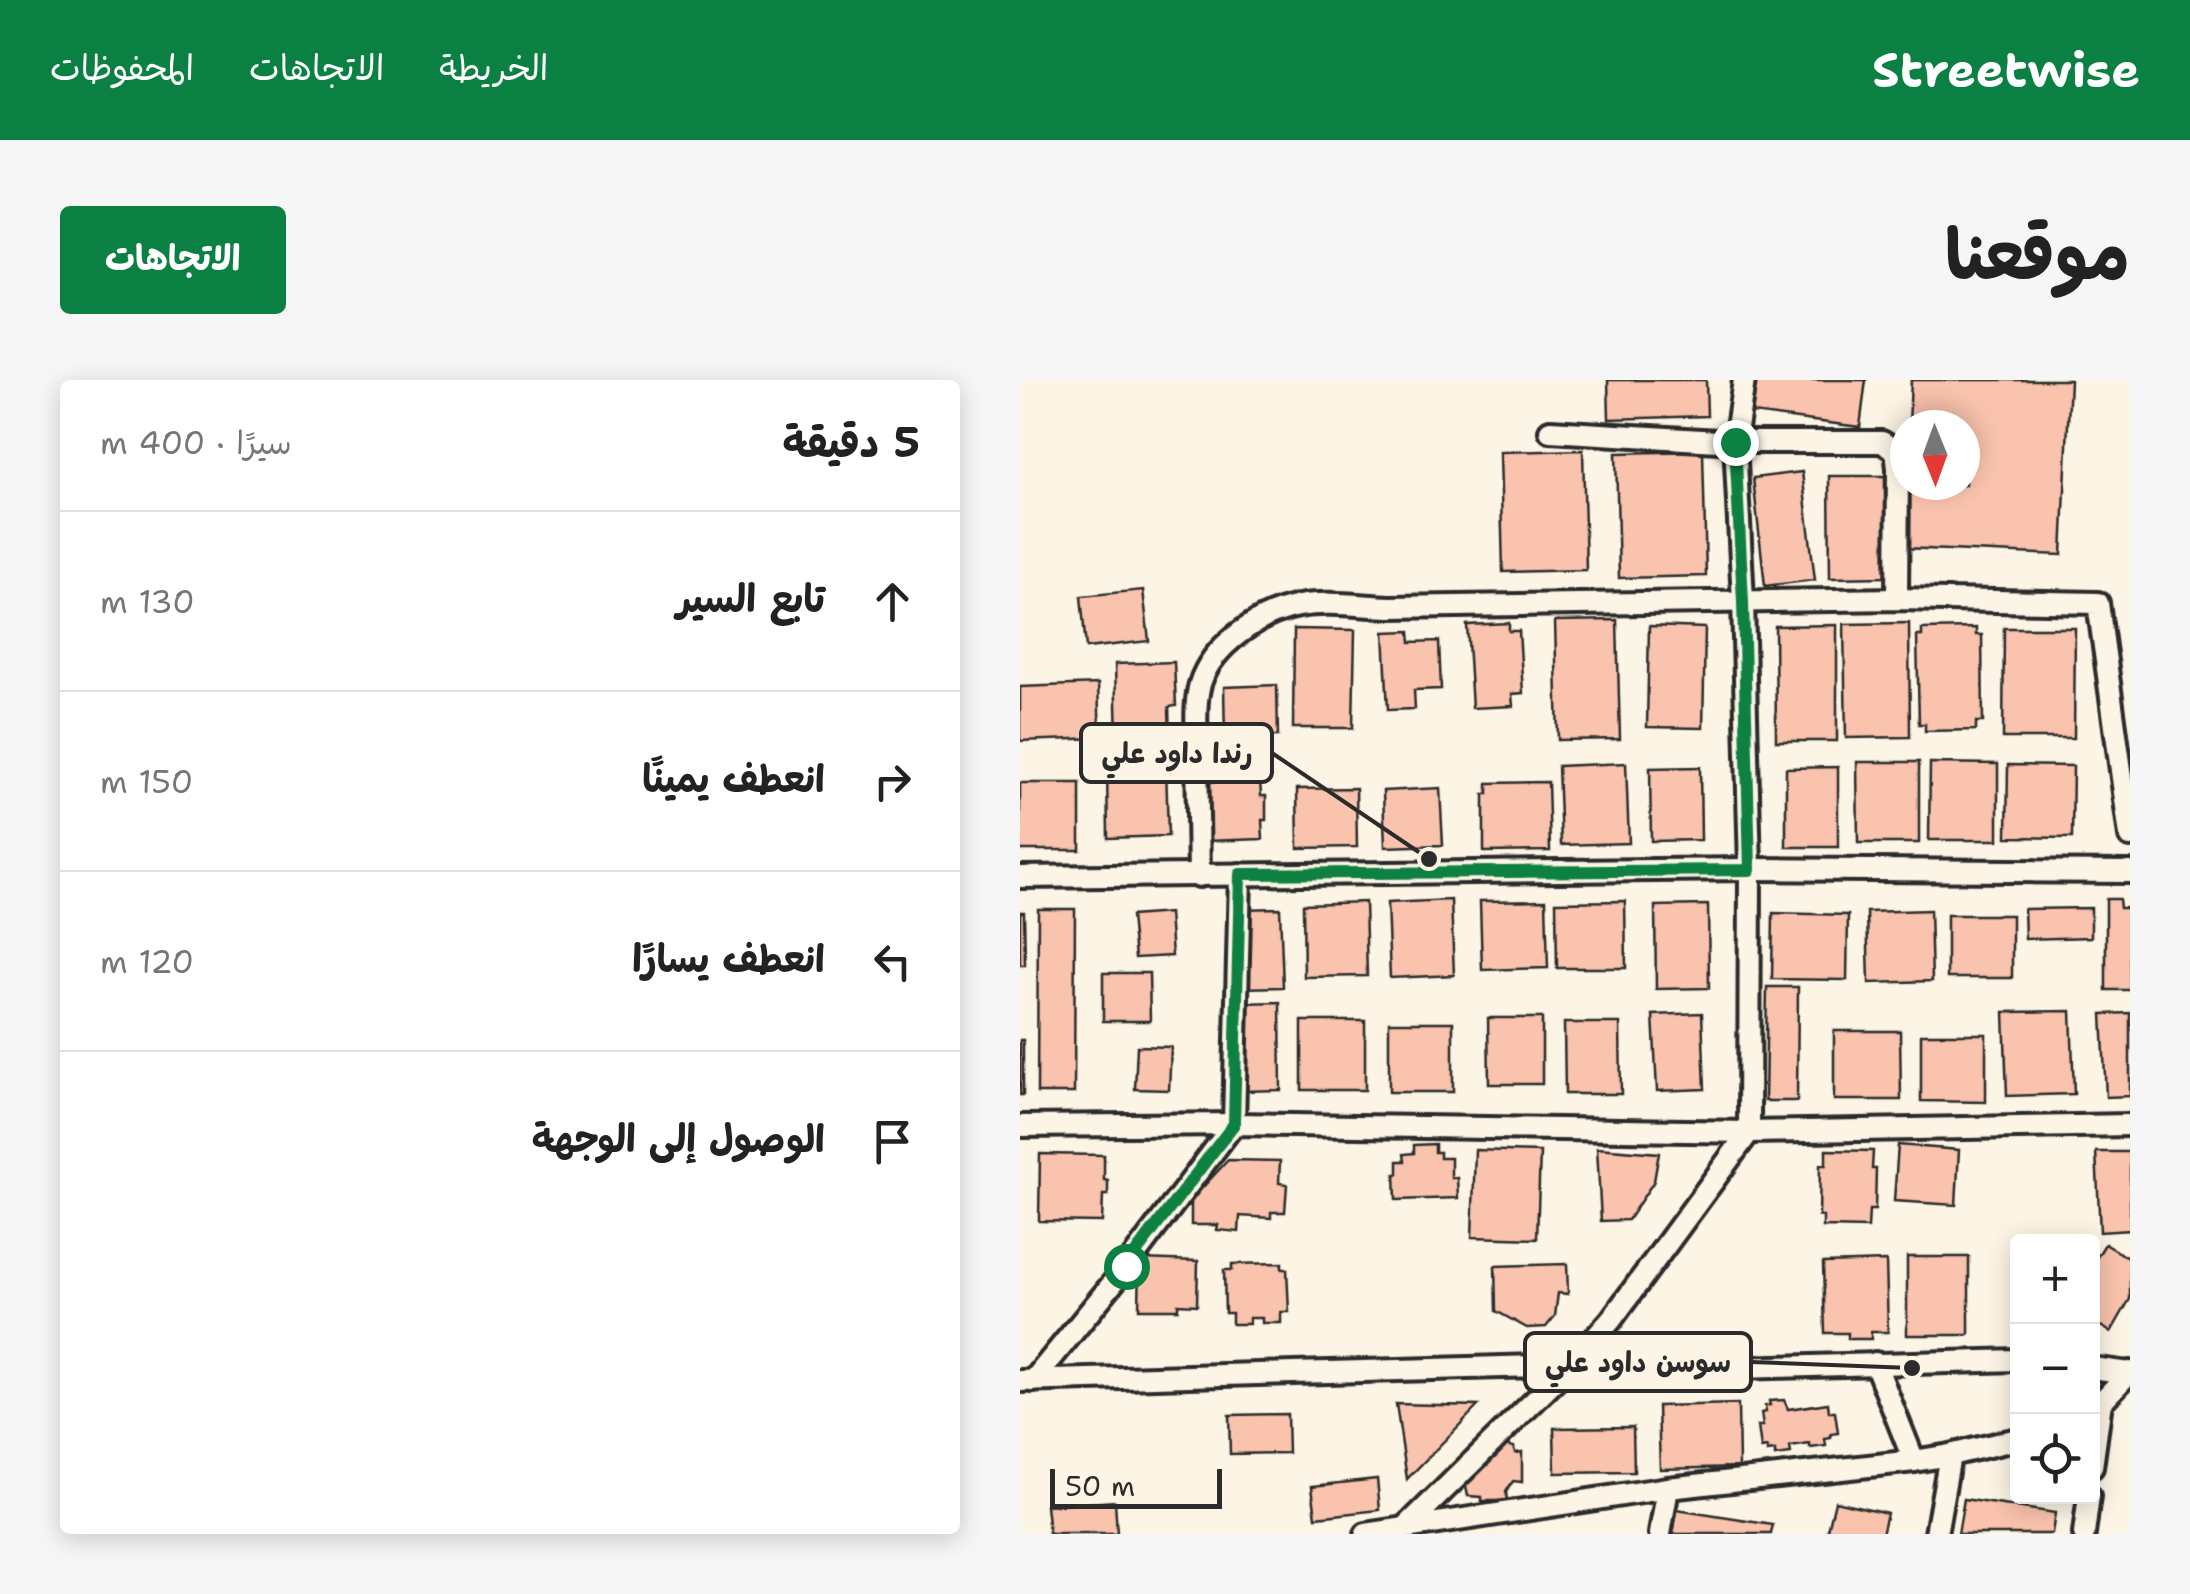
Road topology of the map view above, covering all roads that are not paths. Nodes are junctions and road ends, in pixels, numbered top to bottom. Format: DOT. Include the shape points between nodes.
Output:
graph roads {
  1 [pos="1744,380"];
  2 [pos="1550,431"];
  3 [pos="1735,442"];
  4 [pos="1897,599"];
  5 [pos="1743,602"];
  6 [pos="2130,836"];
  7 [pos="1750,870"];
  8 [pos="2130,872"];
  9 [pos="1240,874"];
  10 [pos="1199,876"];
  11 [pos="1020,877"];
  12 [pos="1234,1124"];
  13 [pos="2130,1125"];
  14 [pos="1020,1126"];
  15 [pos="1750,1132"];
  16 [pos="2010,1360"];
  17 [pos="1875,1363"];
  18 [pos="1570,1365"];
  19 [pos="2100,1369"];
  20 [pos="2130,1372"];
  21 [pos="1026,1381"];
  22 [pos="2100,1400"];
  23 [pos="2010,1440"];
  24 [pos="1950,1455"];
  25 [pos="1914,1461"];
  26 [pos="1668,1488"];
  27 [pos="2088,1504"];
  28 [pos="1406,1528"];
  29 [pos="1366,1534"];
  30 [pos="1660,1534"];
  31 [pos="1936,1534"];
  32 [pos="2084,1534"];
  1 -- 3 [label="street"];
  2 -- 3 [label="street"];
  3 -- 4 [label="street" via="1882,442 1896,451"];
  3 -- 5 [label="street"];
  4 -- 5 [label="street"];
  4 -- 6 [label="street" via="2098,602"];
  5 -- 7 [label="street"];
  5 -- 10 [label="street" via="1326,604 1267,616 1241,630 1200,683"];
  7 -- 8 [label="street"];
  7 -- 9 [label="street"];
  7 -- 15 [label="street"];
  9 -- 10 [label="street"];
  9 -- 12 [label="street"];
  10 -- 11 [label="street"];
  12 -- 14 [label="street"];
  12 -- 15 [label="street"];
  12 -- 21 [label="street" via="1126,1266"];
  13 -- 15 [label="street"];
  15 -- 18 [label="street"];
  16 -- 17 [label="street"];
  17 -- 18 [label="street"];
  17 -- 25 [label="street"];
  18 -- 21 [label="street"];
  18 -- 28 [label="street"];
  19 -- 20 [label="street"];
  20 -- 22 [label="street"];
  23 -- 24 [label="street"];
  24 -- 25 [label="street"];
  24 -- 31 [label="street"];
  25 -- 26 [label="street"];
  26 -- 28 [label="street"];
  26 -- 30 [label="street"];
  27 -- 32 [label="street"];
  28 -- 29 [label="street"];
}
